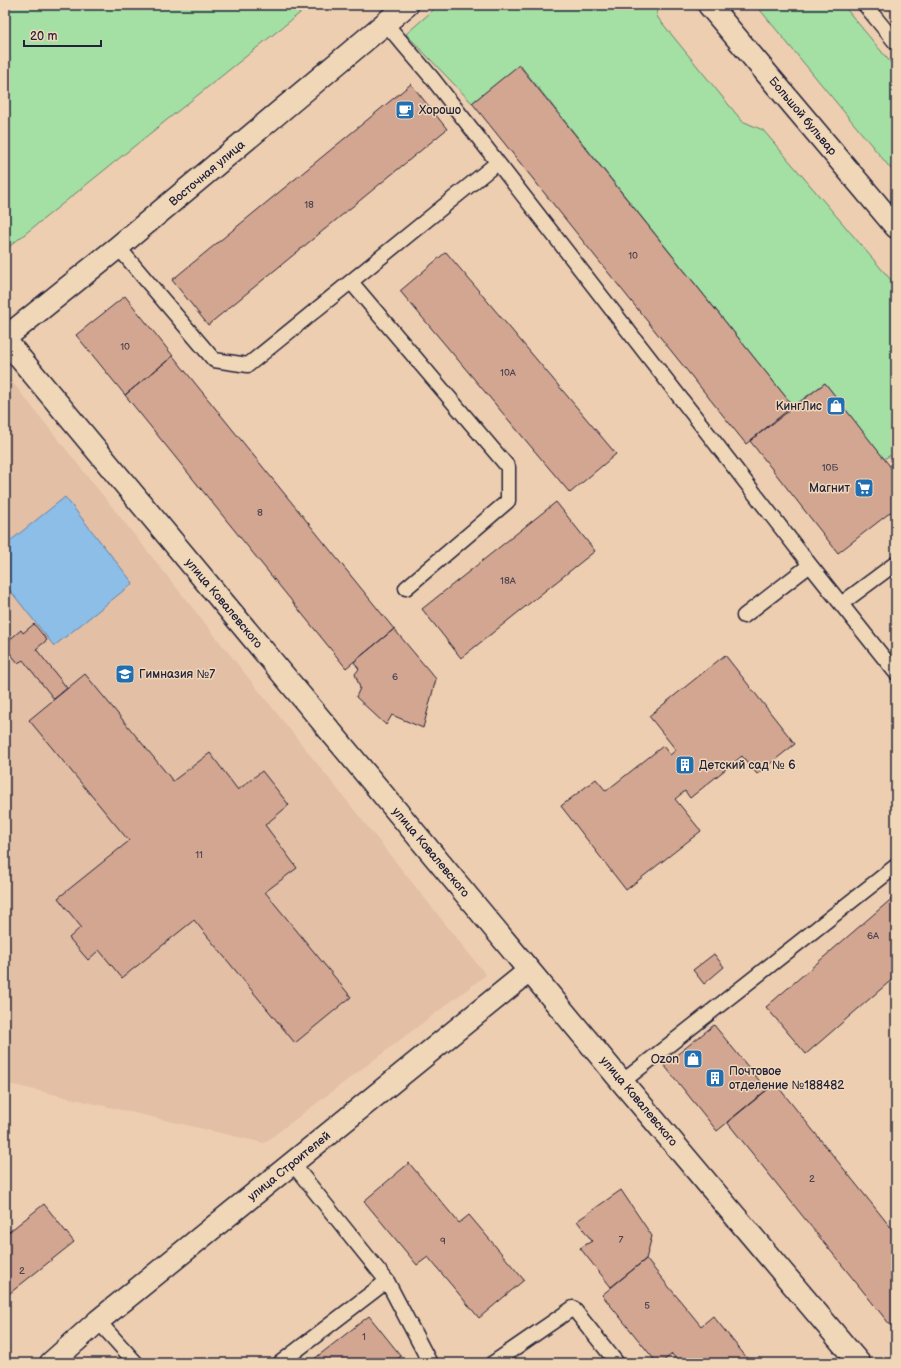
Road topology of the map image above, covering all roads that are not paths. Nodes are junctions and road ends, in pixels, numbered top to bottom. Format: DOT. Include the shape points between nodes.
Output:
graph roads {
  1 [pos="407,5"];
  2 [pos="709,5"];
  3 [pos="865,5"];
  4 [pos="386,24"];
  5 [pos="896,43"];
  6 [pos="497,163"];
  7 [pos="896,227"];
  8 [pos="118,247"];
  9 [pos="351,282"];
  10 [pos="5,339"];
  11 [pos="896,562"];
  12 [pos="810,564"];
  13 [pos="406,588"];
  14 [pos="841,604"];
  15 [pos="744,616"];
  16 [pos="896,673"];
  17 [pos="896,866"];
  18 [pos="529,970"];
  19 [pos="622,1082"];
  20 [pos="292,1163"];
  21 [pos="387,1281"];
  22 [pos="98,1321"];
  23 [pos="50,1363"];
  24 [pos="136,1363"];
  25 [pos="280,1363"];
  26 [pos="430,1363"];
  27 [pos="493,1363"];
  28 [pos="617,1363"];
  29 [pos="859,1363"];
  1 -- 4 [label="street, Восточная улица"];
  2 -- 7 [label="street, Большой бульвар"];
  3 -- 5 [label="lane"];
  4 -- 6 [label="lane" via="432,78"];
  4 -- 8 [label="street, Восточная улица"];
  6 -- 9 [label="lane"];
  6 -- 12 [label="lane"];
  8 -- 9 [label="lane" via="214,360 248,365"];
  8 -- 10 [label="street, Восточная улица"];
  9 -- 13 [label="lane" via="508,467 508,501"];
  10 -- 18 [label="street, улица Ковалевского"];
  11 -- 14 [label="lane"];
  12 -- 14 [label="lane"];
  12 -- 15 [label="lane"];
  14 -- 16 [label="lane"];
  17 -- 19 [label="lane"];
  18 -- 19 [label="street, улица Ковалевского"];
  18 -- 20 [label="street, улица Строителей"];
  19 -- 29 [label="street, улица Ковалевского"];
  20 -- 21 [label="lane"];
  20 -- 22 [label="street, улица Строителей"];
  21 -- 25 [label="lane"];
  21 -- 26 [label="lane"];
  22 -- 23 [label="street, улица Строителей"];
  22 -- 24 [label="lane"];
  27 -- 28 [label="lane" via="573,1308"];
}
